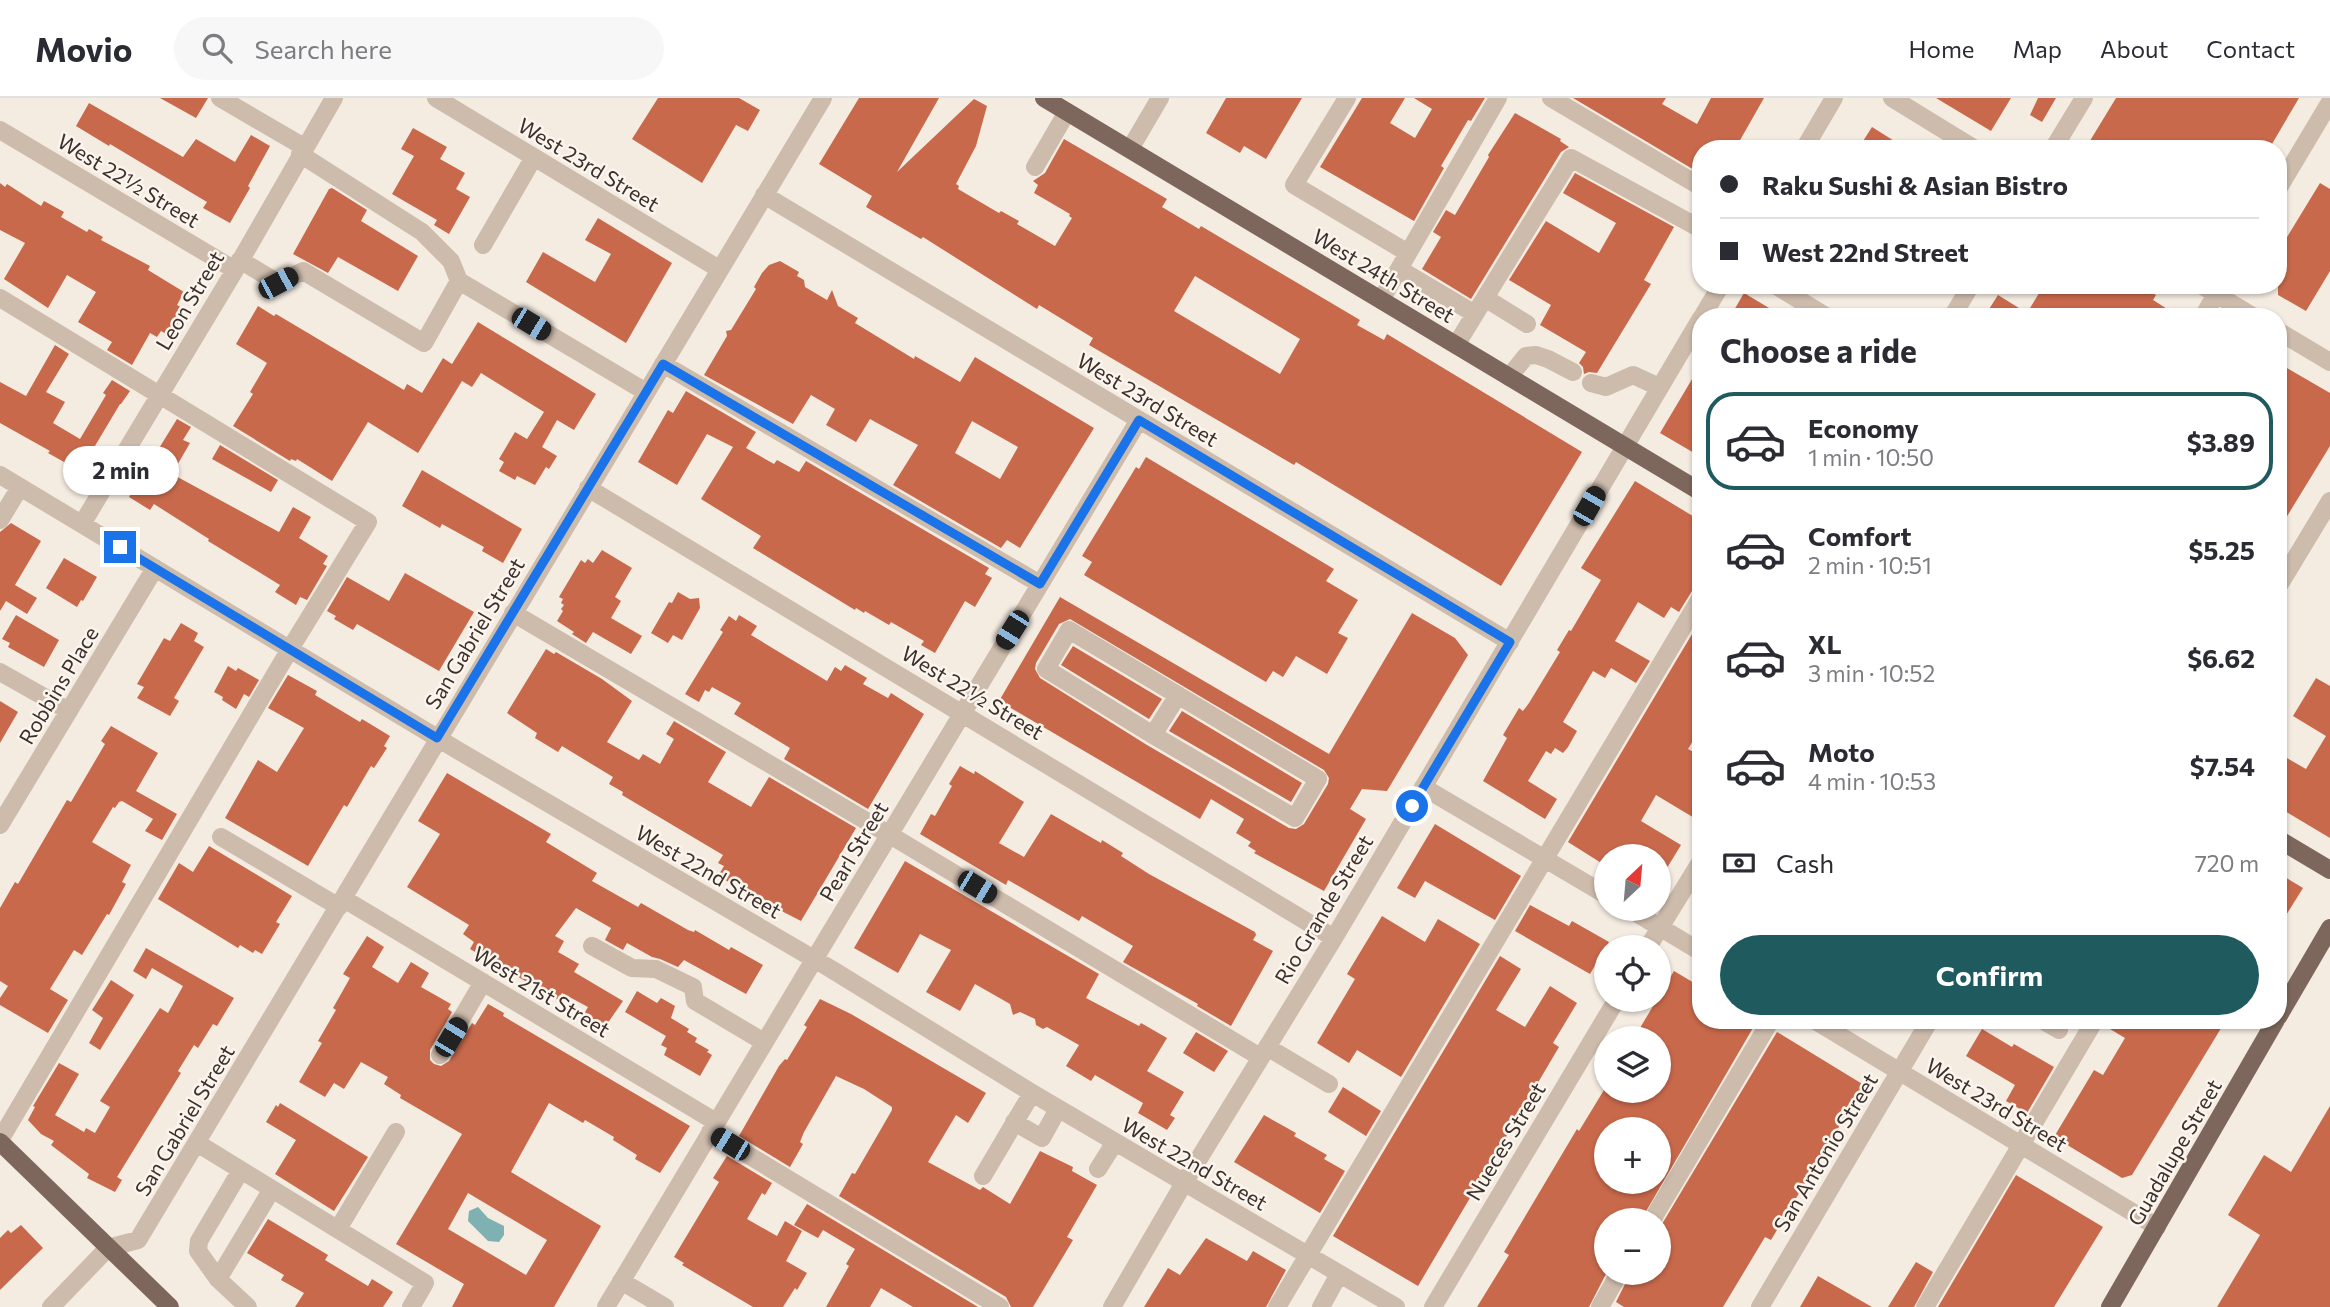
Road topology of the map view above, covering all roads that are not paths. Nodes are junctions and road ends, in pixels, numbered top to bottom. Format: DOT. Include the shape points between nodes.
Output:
graph roads {
  1 [pos="220,98"];
  2 [pos="334,98"];
  3 [pos="436,98"];
  4 [pos="822,98"];
  5 [pos="1044,98"];
  6 [pos="1160,98"];
  7 [pos="1347,98"];
  8 [pos="1498,98"];
  9 [pos="1551,98"];
  10 [pos="1834,98"];
  11 [pos="1892,98"];
  12 [pos="2084,98"];
  13 [pos="2330,102"];
  14 [pos="1067,112"];
  15 [pos="0,130"];
  16 [pos="1809,140"];
  17 [pos="1960,140"];
  18 [pos="2058,140"];
  19 [pos="1130,149"];
  20 [pos="302,151"];
  21 [pos="534,158"];
  22 [pos="1035,167"];
  23 [pos="2287,174"];
  24 [pos="1692,182"];
  25 [pos="764,195"];
  26 [pos="1692,224"];
  27 [pos="483,245"];
  28 [pos="1403,261"];
  29 [pos="237,265"];
  30 [pos="719,269"];
  31 [pos="459,281"];
  32 [pos="1790,294"];
  33 [pos="2221,294"];
  34 [pos="0,298"];
  35 [pos="1485,298"];
  36 [pos="1381,300"];
  37 [pos="1812,308"];
  38 [pos="2241,308"];
  39 [pos="1475,314"];
  40 [pos="1527,324"];
  41 [pos="1692,332"];
  42 [pos="2287,336"];
  43 [pos="1456,345"];
  44 [pos="2330,362"];
  45 [pos="663,364"];
  46 [pos="1573,372"];
  47 [pos="1509,377"];
  48 [pos="1591,383"];
  49 [pos="1660,387"];
  50 [pos="646,391"];
  51 [pos="159,395"];
  52 [pos="1139,420"];
  53 [pos="1624,446"];
  54 [pos="0,475"];
  55 [pos="20,487"];
  56 [pos="1692,487"];
  57 [pos="587,488"];
  58 [pos="2330,501"];
  59 [pos="0,520"];
  60 [pos="82,524"];
  61 [pos="155,568"];
  62 [pos="2287,571"];
  63 [pos="1040,584"];
  64 [pos="1692,612"];
  65 [pos="513,613"];
  66 [pos="1510,642"];
  67 [pos="290,649"];
  68 [pos="0,672"];
  69 [pos="1178,695"];
  70 [pos="69,711"];
  71 [pos="961,711"];
  72 [pos="1153,736"];
  73 [pos="437,738"];
  74 [pos="1423,787"];
  75 [pos="0,825"];
  76 [pos="890,835"];
  77 [pos="221,837"];
  78 [pos="2287,844"];
  79 [pos="1544,858"];
  80 [pos="2330,870"];
  81 [pos="1692,875"];
  82 [pos="1594,888"];
  83 [pos="342,903"];
  84 [pos="1650,921"];
  85 [pos="1660,927"];
  86 [pos="2330,928"];
  87 [pos="1655,935"];
  88 [pos="1334,938"];
  89 [pos="592,946"];
  90 [pos="1692,947"];
  91 [pos="814,959"];
  92 [pos="483,982"];
  93 [pos="2287,1001"];
  94 [pos="1609,1012"];
  95 [pos="1766,1029"];
  96 [pos="1829,1029"];
  97 [pos="1925,1029"];
  98 [pos="2090,1029"];
  99 [pos="2271,1029"];
  100 [pos="764,1042"];
  101 [pos="1263,1052"];
  102 [pos="440,1055"];
  103 [pos="1899,1072"];
  104 [pos="1329,1084"];
  105 [pos="1031,1093"];
  106 [pos="1058,1109"];
  107 [pos="1014,1122"];
  108 [pos="713,1127"];
  109 [pos="396,1132"];
  110 [pos="0,1141"];
  111 [pos="1115,1142"];
  112 [pos="197,1143"];
  113 [pos="2022,1145"];
  114 [pos="1098,1169"];
  115 [pos="241,1170"];
  116 [pos="983,1176"];
  117 [pos="1184,1183"];
  118 [pos="272,1189"];
  119 [pos="1659,1208"];
  120 [pos="2157,1227"];
  121 [pos="338,1229"];
  122 [pos="108,1248"];
  123 [pos="1308,1255"];
  124 [pos="1339,1274"];
  125 [pos="218,1279"];
  126 [pos="621,1281"];
  127 [pos="1613,1285"];
  128 [pos="1384,1304"];
  129 [pos="51,1307"];
  130 [pos="170,1307"];
  131 [pos="248,1307"];
  132 [pos="411,1307"];
  133 [pos="606,1307"];
  134 [pos="665,1307"];
  135 [pos="1000,1307"];
  136 [pos="1112,1307"];
  137 [pos="1277,1307"];
  138 [pos="1321,1307"];
  139 [pos="1433,1307"];
  140 [pos="1600,1307"];
  141 [pos="1760,1307"];
  142 [pos="1926,1307"];
  143 [pos="2110,1307"];
  1 -- 20 [label="street"];
  2 -- 20 [label="street, Leon Street"];
  3 -- 21 [label="street, West 23rd Street"];
  4 -- 25 [label="street, San Gabriel Street"];
  5 -- 14 [label="main road, West 24th Street"];
  6 -- 19 [label="street"];
  7 -- 28 [label="street" via="1294,185"];
  8 -- 28 [label="street"];
  9 -- 24 [label="street"];
  10 -- 16 [label="street"];
  11 -- 17 [label="street"];
  12 -- 18 [label="street"];
  13 -- 23 [label="street"];
  14 -- 19 [label="main road, West 24th Street"];
  14 -- 22 [label="street"];
  15 -- 29 [label="street, West 22½ Street"];
  19 -- 36 [label="main road, West 24th Street"];
  20 -- 29 [label="street, Leon Street"];
  20 -- 31 [label="street" via="422,232 451,261"];
  21 -- 27 [label="street"];
  21 -- 30 [label="street, West 23rd Street"];
  25 -- 30 [label="street, San Gabriel Street"];
  25 -- 52 [label="street, West 23rd Street"];
  26 -- 35 [label="street" via="1571,158"];
  28 -- 36 [label="street"];
  28 -- 39 [label="street"];
  29 -- 31 [label="street, West 22½ Street" via="278,283 303,271 424,343"];
  29 -- 51 [label="street, Leon Street"];
  30 -- 45 [label="street, San Gabriel Street"];
  31 -- 50 [label="street"];
  32 -- 37 [label="street"];
  33 -- 38 [label="street"];
  34 -- 51 [label="street"];
  35 -- 39 [label="street"];
  35 -- 40 [label="street"];
  36 -- 43 [label="main road, West 24th Street"];
  39 -- 43 [label="street"];
  41 -- 49 [label="street, Rio Grande Street"];
  42 -- 44 [label="street"];
  43 -- 47 [label="main road, West 24th Street"];
  45 -- 50 [label="street, San Gabriel Street"];
  45 -- 63 [label="street"];
  46 -- 47 [label="street" via="1536,355 1526,356"];
  47 -- 53 [label="main road, West 24th Street"];
  48 -- 49 [label="street" via="1606,387 1633,375"];
  49 -- 53 [label="street, Rio Grande Street"];
  50 -- 57 [label="street, San Gabriel Street"];
  51 -- 60 [label="street, Leon Street"];
  51 -- 67 [label="street" via="368,522"];
  52 -- 63 [label="street, Pearl Street"];
  52 -- 66 [label="street, West 23rd Street"];
  53 -- 56 [label="main road, West 24th Street"];
  53 -- 66 [label="street, Rio Grande Street"];
  54 -- 55 [label="street, West 22nd Street"];
  55 -- 59 [label="street"];
  55 -- 60 [label="street, West 22nd Street"];
  57 -- 65 [label="street, San Gabriel Street"];
  57 -- 71 [label="street, West 22½ Street"];
  58 -- 62 [label="street"];
  60 -- 61 [label="street, West 22nd Street"];
  61 -- 67 [label="street, West 22nd Street"];
  61 -- 70 [label="street, Robbins Place"];
  63 -- 71 [label="street, Pearl Street"];
  64 -- 79 [label="street"];
  65 -- 73 [label="street, San Gabriel Street"];
  65 -- 76 [label="street"];
  66 -- 74 [label="street, Rio Grande Street"];
  67 -- 73 [label="street, West 22nd Street"];
  67 -- 110 [label="street"];
  68 -- 70 [label="street"];
  69 -- 72 [label="street"];
  69 -- 72 [label="street" via="1069,630 1046,669"];
  69 -- 72 [label="street" via="1318,779 1295,818"];
  70 -- 75 [label="street, Robbins Place"];
  71 -- 76 [label="street, Pearl Street"];
  71 -- 88 [label="street, West 22½ Street"];
  73 -- 83 [label="street, San Gabriel Street"];
  73 -- 91 [label="street, West 22nd Street"];
  74 -- 79 [label="street"];
  74 -- 88 [label="street, Rio Grande Street"];
  76 -- 91 [label="street, Pearl Street"];
  76 -- 101 [label="street"];
  77 -- 83 [label="street, West 21st Street"];
  78 -- 80 [label="main road"];
  79 -- 82 [label="street"];
  79 -- 123 [label="street"];
  81 -- 85 [label="street"];
  83 -- 92 [label="street, West 21st Street"];
  83 -- 112 [label="street, San Gabriel Street"];
  84 -- 85 [label="street"];
  85 -- 87 [label="street"];
  85 -- 90 [label="street"];
  86 -- 93 [label="main road, Guadalupe Street"];
  88 -- 101 [label="street, Rio Grande Street"];
  89 -- 100 [label="street" via="632,968 656,969 674,976 693,987 695,1001"];
  91 -- 100 [label="street, Pearl Street"];
  91 -- 105 [label="street, West 22nd Street"];
  92 -- 102 [label="street"];
  92 -- 108 [label="street, West 21st Street"];
  94 -- 139 [label="street, Nueces Street"];
  95 -- 119 [label="street"];
  96 -- 103 [label="street, West 23rd Street"];
  97 -- 103 [label="street, San Antonio Street"];
  98 -- 113 [label="street"];
  99 -- 120 [label="main road, Guadalupe Street"];
  100 -- 108 [label="street, Pearl Street"];
  101 -- 104 [label="street"];
  101 -- 117 [label="street, Rio Grande Street"];
  103 -- 113 [label="street, West 23rd Street"];
  103 -- 141 [label="street, San Antonio Street"];
  105 -- 106 [label="street, West 22nd Street"];
  105 -- 107 [label="street"];
  106 -- 107 [label="street" via="1042,1138"];
  106 -- 111 [label="street, West 22nd Street"];
  107 -- 116 [label="street"];
  108 -- 126 [label="street, Pearl Street"];
  108 -- 135 [label="street, West 21st Street"];
  109 -- 121 [label="street"];
  110 -- 122 [label="main road"];
  111 -- 114 [label="street"];
  111 -- 117 [label="street, West 22nd Street"];
  112 -- 115 [label="street"];
  112 -- 122 [label="street, San Gabriel Street" via="138,1240"];
  113 -- 120 [label="street, West 23rd Street"];
  113 -- 142 [label="street"];
  115 -- 118 [label="street"];
  115 -- 125 [label="street" via="199,1241 198,1251"];
  117 -- 123 [label="street, West 22nd Street"];
  117 -- 136 [label="street, Rio Grande Street"];
  118 -- 121 [label="street"];
  118 -- 125 [label="street"];
  120 -- 143 [label="main road, Guadalupe Street"];
  121 -- 132 [label="street" via="425,1283"];
  122 -- 129 [label="street, San Gabriel Street"];
  122 -- 130 [label="main road"];
  123 -- 124 [label="street, West 22nd Street"];
  123 -- 137 [label="street"];
  124 -- 128 [label="street, West 22nd Street"];
  124 -- 138 [label="street"];
  125 -- 131 [label="street"];
  126 -- 133 [label="street, Pearl Street"];
  126 -- 134 [label="street"];
  127 -- 140 [label="street"];
}
